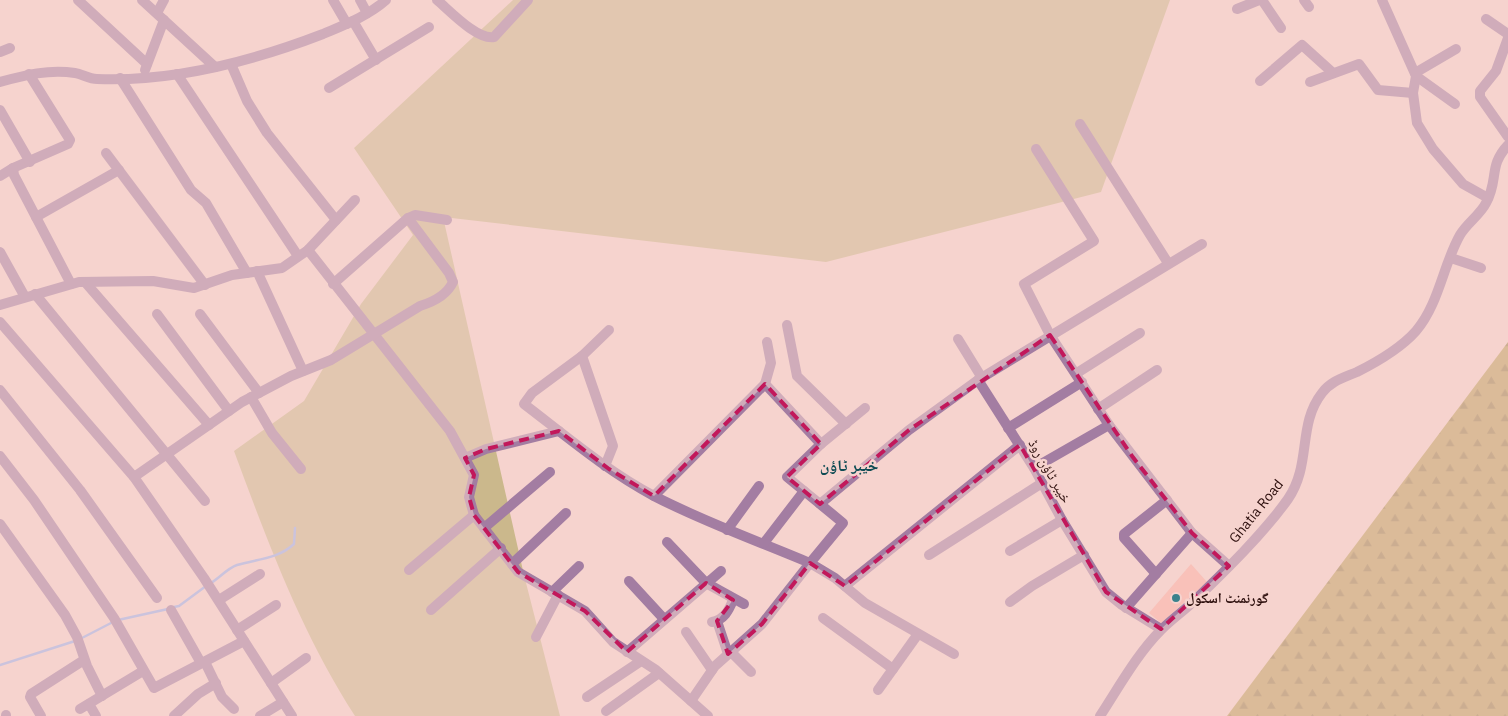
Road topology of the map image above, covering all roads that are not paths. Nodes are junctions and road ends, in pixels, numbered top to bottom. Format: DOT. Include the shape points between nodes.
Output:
graph roads {
  1 [pos="78,0"];
  2 [pos="142,0"];
  3 [pos="164,0"];
  4 [pos="333,0"];
  5 [pos="360,0"];
  6 [pos="386,0"];
  7 [pos="437,0"];
  8 [pos="1261,0"];
  9 [pos="1382,0"];
  10 [pos="523,2"];
  11 [pos="1237,8"];
  12 [pos="367,12"];
  13 [pos="160,16"];
  14 [pos="1486,19"];
  15 [pos="350,22"];
  16 [pos="429,26"];
  17 [pos="1281,28"];
  18 [pos="1508,34"];
  19 [pos="1508,38"];
  20 [pos="1456,49"];
  21 [pos="376,60"];
  22 [pos="147,64"];
  23 [pos="231,64"];
  24 [pos="216,67"];
  25 [pos="1333,73"];
  26 [pos="29,74"];
  27 [pos="177,74"];
  28 [pos="1415,75"];
  29 [pos="142,76"];
  30 [pos="120,78"];
  31 [pos="1260,81"];
  32 [pos="0,82"];
  33 [pos="1310,82"];
  34 [pos="330,88"];
  35 [pos="1413,93"];
  36 [pos="1455,104"];
  37 [pos="0,110"];
  38 [pos="1080,124"];
  39 [pos="1508,138"];
  40 [pos="1508,145"];
  41 [pos="1036,149"];
  42 [pos="106,153"];
  43 [pos="30,162"];
  44 [pos="13,168"];
  45 [pos="119,170"];
  46 [pos="0,176"];
  47 [pos="1488,198"];
  48 [pos="355,200"];
  49 [pos="36,217"];
  50 [pos="408,218"];
  51 [pos="336,220"];
  52 [pos="447,220"];
  53 [pos="1202,244"];
  54 [pos="308,250"];
  55 [pos="0,252"];
  56 [pos="298,256"];
  57 [pos="1451,258"];
  58 [pos="1168,263"];
  59 [pos="1482,268"];
  60 [pos="252,272"];
  61 [pos="84,282"];
  62 [pos="71,284"];
  63 [pos="333,284"];
  64 [pos="205,285"];
  65 [pos="30,295"];
  66 [pos="0,305"];
  67 [pos="158,314"];
  68 [pos="200,314"];
  69 [pos="0,322"];
  70 [pos="787,325"];
  71 [pos="609,330"];
  72 [pos="1140,333"];
  73 [pos="374,334"];
  74 [pos="1050,335"];
  75 [pos="958,340"];
  76 [pos="767,342"];
  77 [pos="582,356"];
  78 [pos="1157,370"];
  79 [pos="302,371"];
  80 [pos="1079,378"];
  81 [pos="980,379"];
  82 [pos="764,384"];
  83 [pos="0,390"];
  84 [pos="255,395"];
  85 [pos="865,408"];
  86 [pos="1098,409"];
  87 [pos="229,411"];
  88 [pos="209,424"];
  89 [pos="846,424"];
  90 [pos="1109,425"];
  91 [pos="1008,428"];
  92 [pos="559,431"];
  93 [pos="822,444"];
  94 [pos="1020,445"];
  95 [pos="168,454"];
  96 [pos="0,456"];
  97 [pos="465,458"];
  98 [pos="605,466"];
  99 [pos="1034,468"];
  100 [pos="301,469"];
  101 [pos="550,472"];
  102 [pos="134,477"];
  103 [pos="1042,483"];
  104 [pos="759,486"];
  105 [pos="804,491"];
  106 [pos="654,496"];
  107 [pos="1167,500"];
  108 [pos="205,501"];
  109 [pos="820,504"];
  110 [pos="566,513"];
  111 [pos="474,516"];
  112 [pos="1062,520"];
  113 [pos="0,524"];
  114 [pos="484,528"];
  115 [pos="728,530"];
  116 [pos="1192,532"];
  117 [pos="668,542"];
  118 [pos="764,543"];
  119 [pos="501,548"];
  120 [pos="1010,551"];
  121 [pos="929,555"];
  122 [pos="1084,556"];
  123 [pos="810,563"];
  124 [pos="512,564"];
  125 [pos="579,566"];
  126 [pos="1229,566"];
  127 [pos="409,570"];
  128 [pos="721,571"];
  129 [pos="260,574"];
  130 [pos="1156,574"];
  131 [pos="628,581"];
  132 [pos="706,583"];
  133 [pos="845,586"];
  134 [pos="555,593"];
  135 [pos="157,598"];
  136 [pos="218,600"];
  137 [pos="733,600"];
  138 [pos="1010,602"];
  139 [pos="744,604"];
  140 [pos="276,605"];
  141 [pos="1126,608"];
  142 [pos="171,610"];
  143 [pos="431,610"];
  144 [pos="824,618"];
  145 [pos="664,619"];
  146 [pos="1161,629"];
  147 [pos="237,630"];
  148 [pos="686,632"];
  149 [pos="918,634"];
  150 [pos="536,637"];
  151 [pos="244,641"];
  152 [pos="627,652"];
  153 [pos="730,653"];
  154 [pos="954,654"];
  155 [pos="306,658"];
  156 [pos="84,660"];
  157 [pos="641,661"];
  158 [pos="203,662"];
  159 [pos="893,669"];
  160 [pos="712,670"];
  161 [pos="143,671"];
  162 [pos="751,672"];
  163 [pos="659,673"];
  164 [pos="216,683"];
  165 [pos="271,683"];
  166 [pos="878,690"];
  167 [pos="102,696"];
  168 [pos="587,697"];
  169 [pos="691,701"];
  170 [pos="282,702"];
  171 [pos="234,709"];
  172 [pos="606,711"];
  173 [pos="41,716"];
  174 [pos="96,716"];
  175 [pos="174,716"];
  176 [pos="260,716"];
  177 [pos="292,716"];
  178 [pos="708,716"];
  179 [pos="1100,716"];
  1 -- 22 [label="street"];
  2 -- 13 [label="street"];
  3 -- 13 [label="street"];
  4 -- 15 [label="street"];
  5 -- 12 [label="street"];
  6 -- 12 [label="street"];
  7 -- 10 [label="street" via="485,38 494,37"];
  8 -- 11 [label="street"];
  8 -- 17 [label="street"];
  9 -- 28 [label="street"];
  12 -- 15 [label="street"];
  13 -- 22 [label="street"];
  13 -- 24 [label="street"];
  14 -- 18 [label="street"];
  15 -- 21 [label="street"];
  15 -- 23 [label="street" via="304,41"];
  16 -- 21 [label="street"];
  19 -- 39 [label="street" via="1496,71 1480,91 1481,100 1487,104"];
  20 -- 28 [label="street"];
  21 -- 34 [label="street"];
  22 -- 29 [label="street"];
  23 -- 24 [label="street"];
  23 -- 51 [label="street" via="247,101 267,133"];
  24 -- 27 [label="street"];
  25 -- 31 [label="street" via="1302,45"];
  25 -- 33 [label="street"];
  25 -- 35 [label="street" via="1359,64 1378,90"];
  26 -- 30 [label="street" via="74,73 94,79"];
  26 -- 32 [label="street"];
  26 -- 43 [label="street" via="70,140 68,144"];
  27 -- 29 [label="street"];
  27 -- 56 [label="street"];
  28 -- 35 [label="street"];
  28 -- 36 [label="street"];
  29 -- 30 [label="street"];
  30 -- 60 [label="street" via="191,190 206,203"];
  35 -- 47 [label="street" via="1417,123 1433,149 1463,184"];
  37 -- 43 [label="street"];
  38 -- 58 [label="street"];
  40 -- 47 [label="street" via="1497,158"];
  41 -- 74 [label="street" via="1094,241 1024,284"];
  42 -- 45 [label="street"];
  43 -- 44 [label="street"];
  44 -- 46 [label="street"];
  44 -- 49 [label="street"];
  45 -- 49 [label="street"];
  45 -- 64 [label="street"];
  47 -- 57 [label="street, Ghatia Road" via="1460,236"];
  48 -- 51 [label="street"];
  49 -- 62 [label="street"];
  50 -- 52 [label="street" via="415,215"];
  50 -- 63 [label="street"];
  50 -- 73 [label="street" via="453,282 432,302"];
  51 -- 54 [label="street"];
  53 -- 58 [label="street"];
  54 -- 56 [label="street"];
  54 -- 63 [label="street"];
  55 -- 65 [label="street"];
  56 -- 60 [label="street" via="282,268"];
  57 -- 59 [label="street"];
  57 -- 126 [label="street, Ghatia Road" via="1425,318 1415,332 1401,345 1335,381 1322,393 1310,411 1304,458 1288,499"];
  58 -- 74 [label="street"];
  60 -- 64 [label="street"];
  60 -- 79 [label="street"];
  61 -- 62 [label="street"];
  61 -- 64 [label="street" via="153,280 194,288"];
  61 -- 88 [label="street"];
  62 -- 65 [label="street"];
  63 -- 73 [label="street"];
  65 -- 66 [label="street"];
  65 -- 95 [label="street"];
  67 -- 87 [label="street"];
  68 -- 84 [label="street"];
  69 -- 102 [label="street"];
  70 -- 89 [label="street" via="797,376"];
  71 -- 77 [label="street"];
  72 -- 80 [label="street"];
  73 -- 79 [label="street" via="331,360"];
  73 -- 97 [label="street" via="450,431"];
  74 -- 80 [label="street"];
  74 -- 81 [label="street"];
  75 -- 81 [label="street, خیبر ٹاؤن روڈ"];
  76 -- 82 [label="street" via="771,363"];
  77 -- 92 [label="street" via="532,393 524,404"];
  77 -- 98 [label="street" via="613,446"];
  78 -- 86 [label="street"];
  79 -- 84 [label="street"];
  80 -- 86 [label="street"];
  80 -- 91 [label="street"];
  81 -- 91 [label="street, خیبر ٹاؤن روڈ"];
  81 -- 109 [label="street" via="909,430"];
  82 -- 93 [label="street"];
  82 -- 106 [label="street"];
  83 -- 135 [label="street" via="80,490"];
  84 -- 87 [label="street"];
  84 -- 100 [label="street" via="272,433"];
  85 -- 89 [label="street"];
  86 -- 90 [label="street"];
  87 -- 88 [label="street"];
  88 -- 95 [label="street"];
  89 -- 93 [label="street"];
  90 -- 99 [label="street"];
  90 -- 107 [label="street"];
  91 -- 94 [label="street, خیبر ٹاؤن روڈ"];
  92 -- 97 [label="street" via="486,448"];
  92 -- 98 [label="street"];
  93 -- 105 [label="street" via="786,477"];
  94 -- 99 [label="street, خیبر ٹاؤن روڈ"];
  94 -- 133 [label="street"];
  95 -- 102 [label="street"];
  95 -- 108 [label="street"];
  96 -- 161 [label="street" via="121,628"];
  97 -- 111 [label="street" via="474,475 470,497"];
  98 -- 106 [label="street"];
  99 -- 103 [label="street, خیبر ٹاؤن روڈ"];
  101 -- 114 [label="street"];
  102 -- 136 [label="street"];
  103 -- 112 [label="street, خیبر ٹاؤن روڈ"];
  103 -- 121 [label="street"];
  104 -- 115 [label="street"];
  105 -- 109 [label="street"];
  105 -- 118 [label="street"];
  106 -- 115 [label="street"];
  107 -- 116 [label="street"];
  107 -- 130 [label="street" via="1124,534"];
  109 -- 123 [label="street" via="843,524"];
  110 -- 124 [label="street"];
  111 -- 114 [label="street"];
  111 -- 127 [label="street"];
  112 -- 120 [label="street"];
  112 -- 122 [label="street, خیبر ٹاؤن روڈ"];
  113 -- 156 [label="street" via="65,615"];
  114 -- 119 [label="street"];
  115 -- 118 [label="street"];
  116 -- 126 [label="street"];
  116 -- 130 [label="street"];
  117 -- 132 [label="street"];
  118 -- 123 [label="street"];
  119 -- 124 [label="street"];
  119 -- 143 [label="street"];
  122 -- 138 [label="street"];
  122 -- 141 [label="street, خیبر ٹاؤن روڈ" via="1106,592"];
  123 -- 133 [label="street"];
  123 -- 153 [label="street" via="762,624"];
  124 -- 134 [label="street" via="518,572"];
  125 -- 134 [label="street"];
  126 -- 146 [label="street, Ghatia Road"];
  128 -- 132 [label="street"];
  129 -- 136 [label="street"];
  130 -- 141 [label="street"];
  131 -- 145 [label="street"];
  132 -- 137 [label="street"];
  132 -- 145 [label="street"];
  133 -- 149 [label="street" via="865,603"];
  134 -- 150 [label="street"];
  134 -- 152 [label="street" via="585,612"];
  136 -- 147 [label="street"];
  137 -- 139 [label="street"];
  137 -- 153 [label="street" via="728,612 714,622"];
  140 -- 147 [label="street"];
  141 -- 146 [label="street, خیبر ٹاؤن روڈ"];
  142 -- 158 [label="street"];
  144 -- 159 [label="street"];
  145 -- 152 [label="street"];
  146 -- 179 [label="street, Ghatia Road"];
  147 -- 151 [label="street"];
  148 -- 160 [label="street"];
  149 -- 154 [label="street"];
  149 -- 159 [label="street"];
  151 -- 158 [label="street"];
  151 -- 165 [label="street"];
  152 -- 157 [label="street"];
  153 -- 160 [label="street"];
  153 -- 162 [label="street"];
  155 -- 165 [label="street"];
  156 -- 167 [label="street"];
  156 -- 173 [label="street" via="31,694"];
  157 -- 163 [label="street"];
  157 -- 168 [label="street"];
  158 -- 161 [label="street" via="154,688"];
  158 -- 164 [label="street"];
  159 -- 166 [label="street"];
  160 -- 169 [label="street"];
  161 -- 167 [label="street"];
  163 -- 169 [label="street"];
  163 -- 172 [label="street"];
  164 -- 171 [label="street" via="222,697"];
  164 -- 175 [label="street"];
  165 -- 170 [label="street"];
  167 -- 174 [label="street" via="85,707"];
  169 -- 178 [label="street"];
  170 -- 176 [label="street"];
  170 -- 177 [label="street"];
}
